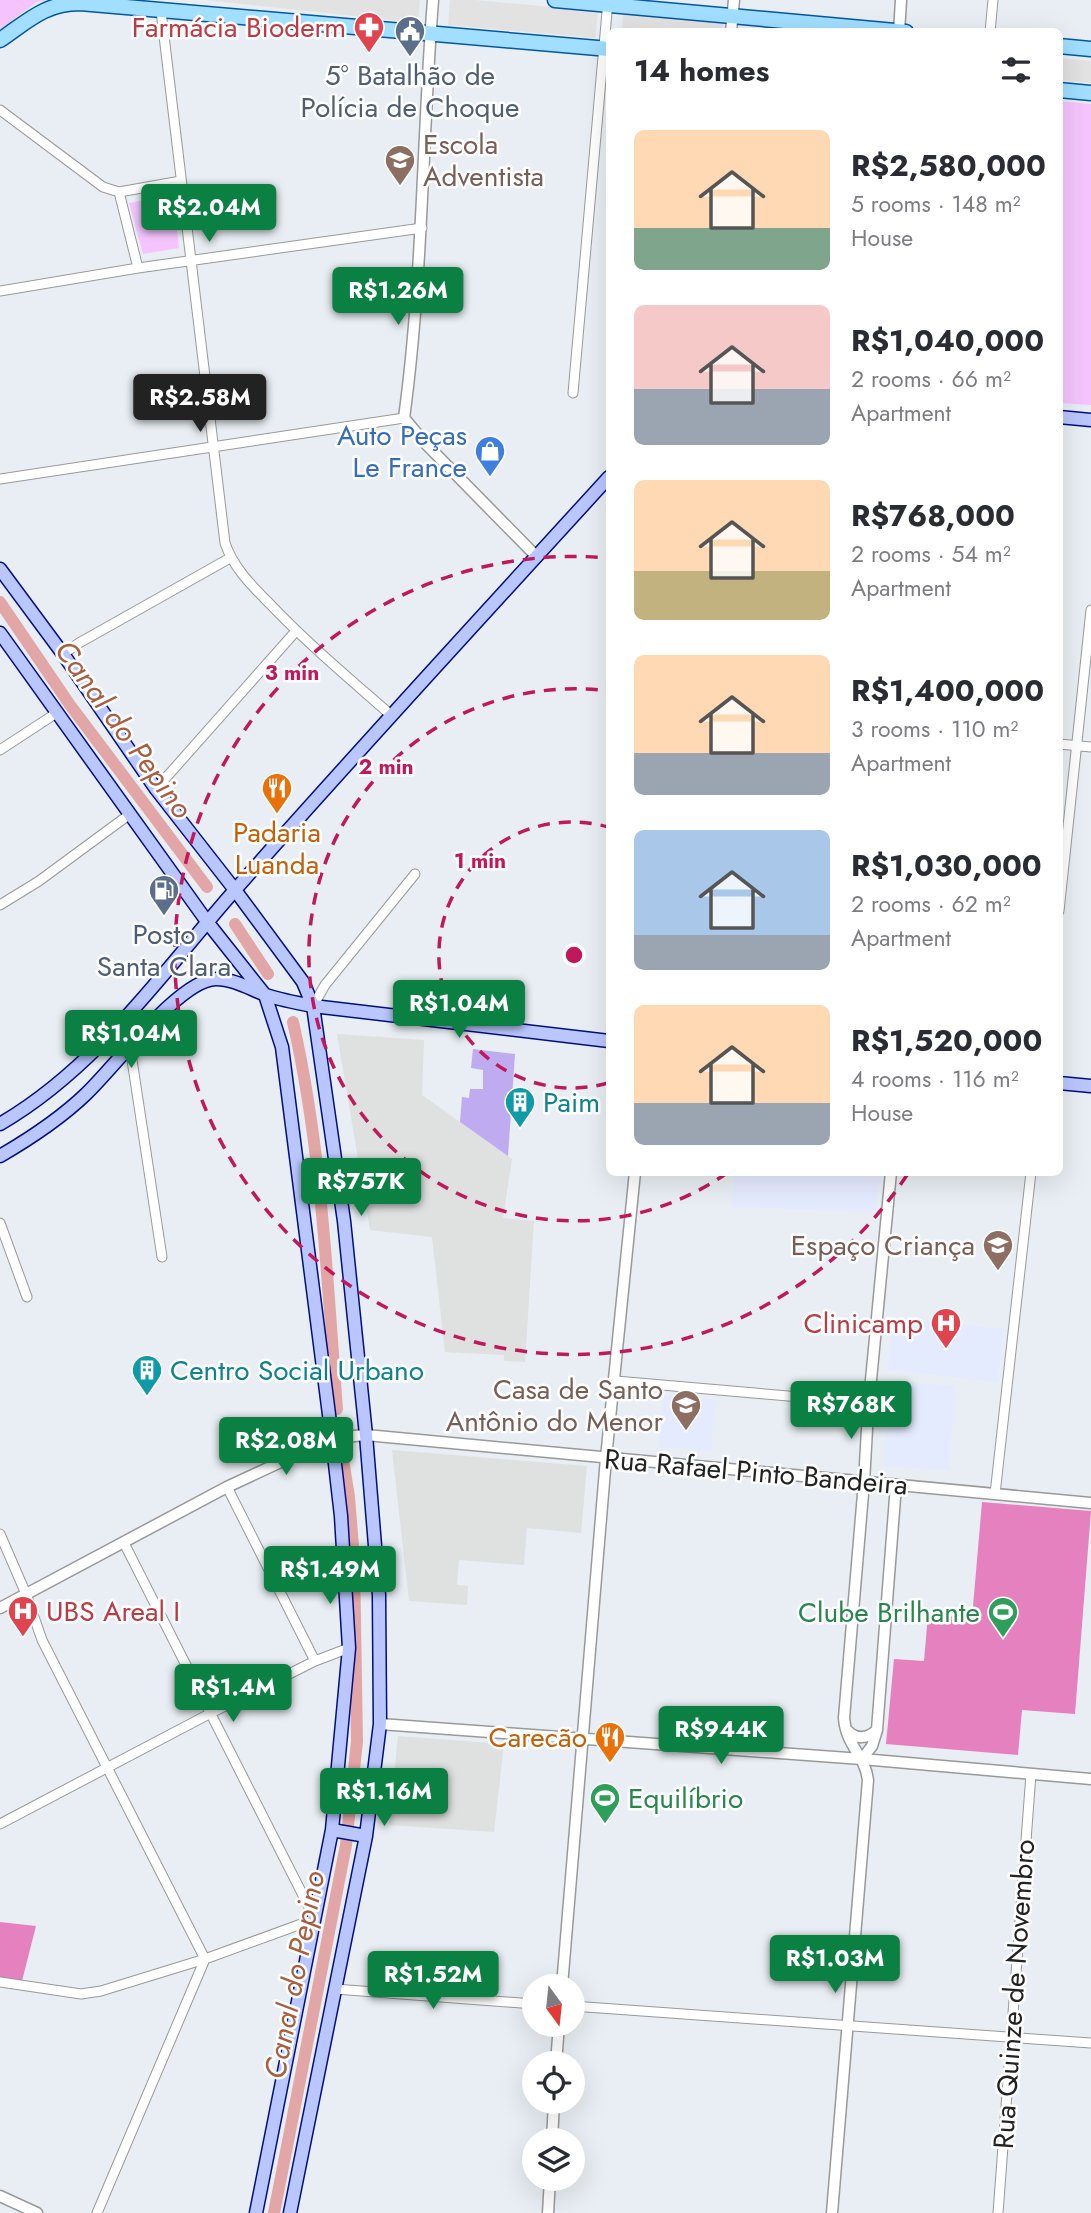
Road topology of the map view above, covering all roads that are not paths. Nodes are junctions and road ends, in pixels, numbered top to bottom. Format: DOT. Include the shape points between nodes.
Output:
graph roads {
  1 [pos="134,0"];
  2 [pos="433,0"];
  3 [pos="555,0"];
  4 [pos="734,0"];
  5 [pos="901,0"];
  6 [pos="993,0"];
  7 [pos="608,2"];
  8 [pos="161,11"];
  9 [pos="732,24"];
  10 [pos="607,28"];
  11 [pos="827,28"];
  12 [pos="899,28"];
  13 [pos="990,28"];
  14 [pos="430,33"];
  15 [pos="0,40"];
  16 [pos="1063,46"];
  17 [pos="606,49"];
  18 [pos="1091,49"];
  19 [pos="1063,90"];
  20 [pos="1091,93"];
  21 [pos="0,110"];
  22 [pos="181,181"];
  23 [pos="119,192"];
  24 [pos="422,228"];
  25 [pos="191,262"];
  26 [pos="138,268"];
  27 [pos="0,291"];
  28 [pos="573,393"];
  29 [pos="1063,416"];
  30 [pos="404,418"];
  31 [pos="1091,420"];
  32 [pos="214,447"];
  33 [pos="0,479"];
  34 [pos="606,480"];
  35 [pos="537,556"];
  36 [pos="230,558"];
  37 [pos="0,569"];
  38 [pos="1091,611"];
  39 [pos="296,631"];
  40 [pos="0,633"];
  41 [pos="63,654"];
  42 [pos="58,712"];
  43 [pos="392,716"];
  44 [pos="1063,744"];
  45 [pos="1076,746"];
  46 [pos="1091,747"];
  47 [pos="0,750"];
  48 [pos="156,789"];
  49 [pos="130,814"];
  50 [pos="1063,872"];
  51 [pos="415,874"];
  52 [pos="235,890"];
  53 [pos="0,905"];
  54 [pos="208,923"];
  55 [pos="265,995"];
  56 [pos="313,1006"];
  57 [pos="606,1041"];
  58 [pos="130,1047"];
  59 [pos="1063,1083"];
  60 [pos="1091,1086"];
  61 [pos="0,1124"];
  62 [pos="0,1156"];
  63 [pos="635,1176"];
  64 [pos="891,1176"];
  65 [pos="1031,1176"];
  66 [pos="0,1223"];
  67 [pos="162,1257"];
  68 [pos="27,1297"];
  69 [pos="616,1381"];
  70 [pos="869,1403"];
  71 [pos="366,1436"];
  72 [pos="332,1438"];
  73 [pos="606,1458"];
  74 [pos="864,1482"];
  75 [pos="896,1485"];
  76 [pos="226,1487"];
  77 [pos="995,1493"];
  78 [pos="1091,1503"];
  79 [pos="0,1534"];
  80 [pos="124,1543"];
  81 [pos="26,1594"];
  82 [pos="0,1608"];
  83 [pos="349,1648"];
  84 [pos="316,1661"];
  85 [pos="211,1713"];
  86 [pos="380,1724"];
  87 [pos="845,1728"];
  88 [pos="877,1730"];
  89 [pos="583,1740"];
  90 [pos="862,1759"];
  91 [pos="107,1769"];
  92 [pos="1031,1774"];
  93 [pos="1091,1779"];
  94 [pos="0,1824"];
  95 [pos="336,1830"];
  96 [pos="363,1835"];
  97 [pos="315,1919"];
  98 [pos="205,1959"];
  99 [pos="563,1974"];
  100 [pos="0,1982"];
  101 [pos="335,1989"];
  102 [pos="522,2003"];
  103 [pos="585,2008"];
  104 [pos="848,2026"];
  105 [pos="1010,2037"];
  106 [pos="1091,2043"];
  107 [pos="549,2191"];
  108 [pos="0,2196"];
  109 [pos="37,2213"];
  110 [pos="97,2213"];
  111 [pos="256,2213"];
  112 [pos="290,2213"];
  113 [pos="548,2213"];
  114 [pos="832,2213"];
  115 [pos="998,2213"];
  1 -- 8 [label="main road"];
  2 -- 14 [label="street"];
  3 -- 7 [label="main road"];
  4 -- 9 [label="street"];
  5 -- 12 [label="street"];
  6 -- 13 [label="street"];
  7 -- 9 [label="main road"];
  7 -- 10 [label="street"];
  8 -- 14 [label="main road"];
  8 -- 15 [label="main road" via="65,3 49,7"];
  8 -- 22 [label="street"];
  9 -- 11 [label="main road"];
  14 -- 17 [label="main road"];
  14 -- 24 [label="street"];
  16 -- 18 [label="main road"];
  17 -- 28 [label="street"];
  19 -- 20 [label="main road"];
  21 -- 23 [label="street" via="103,187"];
  22 -- 23 [label="street"];
  22 -- 25 [label="street"];
  23 -- 26 [label="street"];
  24 -- 25 [label="street"];
  24 -- 30 [label="street"];
  25 -- 26 [label="street"];
  25 -- 32 [label="street"];
  26 -- 27 [label="street"];
  29 -- 31 [label="main road"];
  30 -- 32 [label="street"];
  30 -- 35 [label="street"];
  32 -- 33 [label="street"];
  32 -- 36 [label="street"];
  34 -- 35 [label="main road"];
  35 -- 43 [label="main road"];
  36 -- 39 [label="street"];
  36 -- 41 [label="street"];
  37 -- 41 [label="main road"];
  38 -- 45 [label="street"];
  39 -- 43 [label="street"];
  39 -- 48 [label="street"];
  40 -- 42 [label="main road"];
  41 -- 48 [label="main road"];
  42 -- 47 [label="street"];
  42 -- 49 [label="main road"];
  43 -- 52 [label="main road"];
  44 -- 45 [label="street"];
  45 -- 46 [label="street"];
  45 -- 50 [label="street"];
  48 -- 52 [label="main road"];
  49 -- 53 [label="street"];
  49 -- 54 [label="main road"];
  51 -- 56 [label="street"];
  52 -- 54 [label="main road"];
  52 -- 56 [label="main road" via="303,982"];
  54 -- 55 [label="main road"];
  54 -- 61 [label="main road" via="116,1029 62,1082"];
  55 -- 56 [label="main road"];
  55 -- 58 [label="main road" via="238,983 202,982"];
  55 -- 72 [label="main road" via="282,1047"];
  56 -- 57 [label="main road"];
  56 -- 71 [label="main road" via="344,1221"];
  58 -- 62 [label="main road" via="64,1114"];
  58 -- 67 [label="street"];
  59 -- 60 [label="main road"];
  63 -- 69 [label="street"];
  64 -- 70 [label="street"];
  65 -- 77 [label="street"];
  66 -- 68 [label="street"];
  69 -- 70 [label="street"];
  69 -- 73 [label="street"];
  70 -- 74 [label="street"];
  71 -- 72 [label="street, Rua Rafael Pinto Bandeira"];
  71 -- 73 [label="street, Rua Rafael Pinto Bandeira"];
  71 -- 86 [label="main road" via="379,1595"];
  72 -- 76 [label="street, Rua Rafael Pinto Bandeira"];
  72 -- 83 [label="main road"];
  73 -- 74 [label="street, Rua Rafael Pinto Bandeira"];
  73 -- 89 [label="street"];
  74 -- 75 [label="street, Rua Rafael Pinto Bandeira"];
  74 -- 87 [label="street"];
  75 -- 77 [label="street, Rua Rafael Pinto Bandeira"];
  75 -- 88 [label="street"];
  76 -- 80 [label="street, Rua Rafael Pinto Bandeira"];
  76 -- 84 [label="street"];
  77 -- 78 [label="street, Rua Rafael Pinto Bandeira"];
  79 -- 81 [label="street"];
  80 -- 81 [label="street, Rua Rafael Pinto Bandeira"];
  80 -- 85 [label="street"];
  81 -- 82 [label="street, Rua Rafael Pinto Bandeira"];
  81 -- 91 [label="street" via="41,1640"];
  83 -- 84 [label="street"];
  83 -- 95 [label="main road"];
  84 -- 85 [label="street"];
  85 -- 91 [label="street"];
  85 -- 97 [label="street"];
  86 -- 89 [label="street"];
  86 -- 96 [label="main road"];
  87 -- 88 [label="street" via="857,1738"];
  87 -- 90 [label="street"];
  88 -- 90 [label="street"];
  89 -- 90 [label="street"];
  89 -- 99 [label="street"];
  90 -- 92 [label="street"];
  90 -- 104 [label="street" via="868,1780"];
  91 -- 94 [label="street"];
  91 -- 98 [label="street"];
  92 -- 93 [label="street"];
  92 -- 105 [label="street, Rua Quinze de Novembro"];
  95 -- 96 [label="main road"];
  95 -- 97 [label="main road"];
  96 -- 101 [label="main road"];
  97 -- 98 [label="street"];
  97 -- 111 [label="main road"];
  98 -- 100 [label="street" via="101,1992 81,1994"];
  98 -- 110 [label="street"];
  101 -- 102 [label="street"];
  101 -- 112 [label="main road"];
  103 -- 104 [label="street"];
  104 -- 105 [label="street"];
  104 -- 114 [label="street"];
  105 -- 106 [label="street"];
  105 -- 115 [label="street, Rua Quinze de Novembro"];
  107 -- 113 [label="street"];
  108 -- 109 [label="street"];
}
